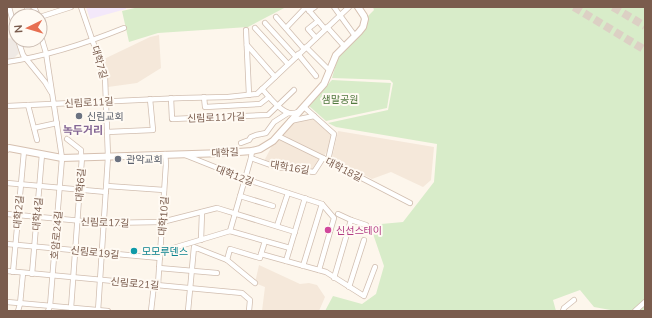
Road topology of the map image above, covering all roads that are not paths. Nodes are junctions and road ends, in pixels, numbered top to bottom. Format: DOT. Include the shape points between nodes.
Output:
graph roads {
  1 [pos="71,7"];
  2 [pos="81,7"];
  3 [pos="315,7"];
  4 [pos="334,7"];
  5 [pos="349,7"];
  6 [pos="356,7"];
  7 [pos="309,11"];
  8 [pos="48,13"];
  9 [pos="339,15"];
  10 [pos="276,17"];
  11 [pos="318,21"];
  12 [pos="266,23"];
  13 [pos="124,28"];
  14 [pos="255,28"];
  15 [pos="286,28"];
  16 [pos="326,28"];
  17 [pos="246,30"];
  18 [pos="354,34"];
  19 [pos="316,38"];
  20 [pos="93,40"];
  21 [pos="247,44"];
  22 [pos="343,45"];
  23 [pos="21,48"];
  24 [pos="44,48"];
  25 [pos="305,48"];
  26 [pos="46,53"];
  27 [pos="297,56"];
  28 [pos="25,59"];
  29 [pos="7,62"];
  30 [pos="288,64"];
  31 [pos="328,69"];
  32 [pos="316,76"];
  33 [pos="275,77"];
  34 [pos="262,90"];
  35 [pos="294,90"];
  36 [pos="249,95"];
  37 [pos="269,96"];
  38 [pos="204,97"];
  39 [pos="171,98"];
  40 [pos="150,99"];
  41 [pos="106,101"];
  42 [pos="54,104"];
  43 [pos="28,105"];
  44 [pos="7,106"];
  45 [pos="278,106"];
  46 [pos="300,110"];
  47 [pos="288,113"];
  48 [pos="314,116"];
  49 [pos="290,120"];
  50 [pos="57,123"];
  51 [pos="34,128"];
  52 [pos="107,132"];
  53 [pos="278,136"];
  54 [pos="67,139"];
  55 [pos="37,140"];
  56 [pos="240,143"];
  57 [pos="7,148"];
  58 [pos="252,149"];
  59 [pos="24,151"];
  60 [pos="165,153"];
  61 [pos="42,154"];
  62 [pos="184,154"];
  63 [pos="108,155"];
  64 [pos="82,156"];
  65 [pos="62,157"];
  66 [pos="251,158"];
  67 [pos="323,158"];
  68 [pos="328,160"];
  69 [pos="245,179"];
  70 [pos="7,183"];
  71 [pos="21,184"];
  72 [pos="39,186"];
  73 [pos="60,188"];
  74 [pos="79,189"];
  75 [pos="106,189"];
  76 [pos="164,190"];
  77 [pos="288,193"];
  78 [pos="240,196"];
  79 [pos="305,198"];
  80 [pos="410,203"];
  81 [pos="322,204"];
  82 [pos="272,206"];
  83 [pos="202,212"];
  84 [pos="7,214"];
  85 [pos="235,214"];
  86 [pos="338,214"];
  87 [pos="18,215"];
  88 [pos="37,217"];
  89 [pos="57,219"];
  90 [pos="352,220"];
  91 [pos="77,221"];
  92 [pos="162,222"];
  93 [pos="104,223"];
  94 [pos="366,224"];
  95 [pos="277,226"];
  96 [pos="230,231"];
  97 [pos="295,232"];
  98 [pos="201,240"];
  99 [pos="364,240"];
  100 [pos="265,241"];
  101 [pos="7,244"];
  102 [pos="15,244"];
  103 [pos="194,245"];
  104 [pos="34,246"];
  105 [pos="55,248"];
  106 [pos="290,248"];
  107 [pos="75,250"];
  108 [pos="160,252"];
  109 [pos="102,253"];
  110 [pos="261,254"];
  111 [pos="160,258"];
  112 [pos="227,260"];
  113 [pos="286,261"];
  114 [pos="303,266"];
  115 [pos="375,266"];
  116 [pos="159,268"];
  117 [pos="318,270"];
  118 [pos="7,271"];
  119 [pos="191,271"];
  120 [pos="13,272"];
  121 [pos="23,273"];
  122 [pos="216,273"];
  123 [pos="32,274"];
  124 [pos="52,276"];
  125 [pos="73,278"];
  126 [pos="334,278"];
  127 [pos="100,280"];
  128 [pos="255,283"];
  129 [pos="156,285"];
  130 [pos="349,287"];
  131 [pos="190,288"];
  132 [pos="574,300"];
  133 [pos="7,302"];
  134 [pos="645,302"];
  135 [pos="20,304"];
  136 [pos="71,308"];
  137 [pos="49,309"];
  138 [pos="18,311"];
  139 [pos="98,311"];
  140 [pos="108,311"];
  141 [pos="151,311"];
  142 [pos="188,311"];
  143 [pos="249,311"];
  144 [pos="563,311"];
  145 [pos="635,311"];
  1 -- 8 [label="street"];
  2 -- 20 [label="street, 대학7길"];
  3 -- 7 [label="street"];
  4 -- 9 [label="street"];
  5 -- 9 [label="street, 신림로11길"];
  6 -- 18 [label="street, 대학길" via="364,19 361,30"];
  7 -- 11 [label="street"];
  7 -- 15 [label="street" via="306,7"];
  9 -- 16 [label="street, 신림로11길"];
  9 -- 18 [label="street"];
  10 -- 15 [label="street"];
  11 -- 16 [label="street"];
  11 -- 19 [label="street" via="308,29"];
  12 -- 27 [label="street"];
  13 -- 20 [label="street, 대학7길"];
  14 -- 30 [label="street"];
  15 -- 25 [label="street"];
  16 -- 19 [label="street, 신림로11길"];
  16 -- 22 [label="street"];
  17 -- 21 [label="street"];
  18 -- 22 [label="street, 대학길"];
  19 -- 25 [label="street, 신림로11길"];
  20 -- 26 [label="street"];
  20 -- 41 [label="street, 대학7길" via="105,77"];
  21 -- 33 [label="street"];
  21 -- 36 [label="street"];
  22 -- 31 [label="street, 대학길"];
  23 -- 28 [label="street"];
  24 -- 26 [label="street"];
  25 -- 27 [label="street, 신림로11길"];
  25 -- 31 [label="street"];
  26 -- 28 [label="street"];
  26 -- 42 [label="street"];
  27 -- 30 [label="street, 신림로11길"];
  27 -- 32 [label="street"];
  28 -- 29 [label="street"];
  28 -- 42 [label="street" via="45,82"];
  30 -- 33 [label="street, 신림로11길"];
  31 -- 46 [label="street, 대학길" via="324,84"];
  33 -- 34 [label="street, 신림로11길"];
  34 -- 36 [label="street, 신림로11길"];
  34 -- 37 [label="street"];
  35 -- 45 [label="street"];
  36 -- 38 [label="street, 신림로11길"];
  37 -- 38 [label="street" via="260,104 205,107"];
  37 -- 45 [label="street"];
  38 -- 39 [label="street, 신림로11길"];
  39 -- 40 [label="street, 신림로11길"];
  39 -- 45 [label="street, 신림로11가길" via="172,119 268,115"];
  40 -- 41 [label="street, 신림로11길"];
  40 -- 52 [label="street" via="153,130"];
  41 -- 42 [label="street, 신림로11길"];
  41 -- 52 [label="street, 대학7길"];
  42 -- 43 [label="street, 신림로11길"];
  42 -- 50 [label="street, 호암로24길"];
  43 -- 44 [label="street, 신림로11길"];
  43 -- 51 [label="street"];
  45 -- 47 [label="street"];
  46 -- 47 [label="street" via="293,114"];
  46 -- 48 [label="street"];
  46 -- 49 [label="street, 대학길"];
  47 -- 56 [label="street" via="274,122 266,132"];
  48 -- 49 [label="street"];
  48 -- 68 [label="street" via="334,134"];
  49 -- 53 [label="street, 대학길"];
  49 -- 58 [label="street" via="272,139"];
  50 -- 51 [label="street"];
  50 -- 65 [label="street, 호암로24길"];
  51 -- 55 [label="street"];
  52 -- 63 [label="street, 대학7길"];
  53 -- 58 [label="street, 대학길" via="267,146"];
  53 -- 67 [label="street, 대학18길"];
  54 -- 64 [label="street" via="81,150"];
  57 -- 59 [label="street, 대학길"];
  57 -- 65 [label="street, 대학길"];
  58 -- 60 [label="street"];
  58 -- 62 [label="street, 대학길"];
  58 -- 66 [label="street"];
  59 -- 61 [label="street, 대학길"];
  59 -- 71 [label="street, 대학2길"];
  60 -- 62 [label="street, 대학길"];
  60 -- 63 [label="street, 대학길"];
  60 -- 76 [label="street, 대학10길"];
  61 -- 65 [label="street, 대학길"];
  61 -- 72 [label="street, 대학4길"];
  62 -- 69 [label="street, 대학12길"];
  63 -- 64 [label="street, 대학길"];
  63 -- 75 [label="street, 대학7길"];
  64 -- 65 [label="street, 대학길"];
  64 -- 74 [label="street, 대학6길"];
  65 -- 73 [label="street, 호암로24길"];
  66 -- 67 [label="street, 대학16길" via="276,167 314,172"];
  66 -- 69 [label="street"];
  67 -- 68 [label="street, 대학18길"];
  68 -- 80 [label="street, 대학18길"];
  69 -- 77 [label="street, 대학12길"];
  69 -- 78 [label="street"];
  70 -- 71 [label="street"];
  71 -- 72 [label="street"];
  71 -- 87 [label="street, 대학2길"];
  72 -- 73 [label="street"];
  72 -- 88 [label="street, 대학4길"];
  73 -- 74 [label="street"];
  73 -- 89 [label="street, 호암로24길"];
  74 -- 75 [label="street"];
  74 -- 91 [label="street, 대학6길"];
  75 -- 76 [label="street"];
  75 -- 93 [label="street, 대학7길"];
  76 -- 92 [label="street, 대학10길"];
  77 -- 79 [label="street, 대학12길"];
  77 -- 95 [label="street"];
  78 -- 82 [label="street"];
  78 -- 85 [label="street"];
  79 -- 81 [label="street, 대학12길"];
  79 -- 97 [label="street"];
  81 -- 114 [label="street"];
  81 -- 117 [label="street" via="334,218"];
  83 -- 85 [label="street, 신림로17길" via="217,208"];
  83 -- 92 [label="street, 신림로17길"];
  83 -- 98 [label="street"];
  84 -- 87 [label="street, 신림로17길"];
  85 -- 95 [label="street, 신림로17길"];
  85 -- 96 [label="street"];
  86 -- 90 [label="street"];
  87 -- 88 [label="street, 신림로17길"];
  87 -- 102 [label="street, 대학2길"];
  88 -- 89 [label="street, 신림로17길"];
  88 -- 104 [label="street, 대학4길"];
  89 -- 91 [label="street, 신림로17길"];
  89 -- 105 [label="street, 호암로24길"];
  90 -- 94 [label="street"];
  90 -- 126 [label="street"];
  91 -- 93 [label="street, 신림로17길"];
  91 -- 107 [label="street, 대학6길"];
  92 -- 93 [label="street, 신림로17길"];
  92 -- 108 [label="street, 대학10길"];
  93 -- 109 [label="street, 대학7길"];
  95 -- 97 [label="street, 신림로17길"];
  96 -- 98 [label="street"];
  96 -- 100 [label="street"];
  97 -- 106 [label="street"];
  98 -- 103 [label="street"];
  99 -- 130 [label="street"];
  100 -- 106 [label="street"];
  100 -- 110 [label="street"];
  101 -- 102 [label="street, 신림로19길"];
  102 -- 104 [label="street, 신림로19길"];
  102 -- 120 [label="street, 대학2길"];
  103 -- 108 [label="street"];
  103 -- 112 [label="street"];
  103 -- 119 [label="street"];
  104 -- 105 [label="street, 신림로19길"];
  104 -- 123 [label="street, 대학4길"];
  105 -- 107 [label="street, 신림로19길"];
  105 -- 124 [label="street, 호암로24길"];
  106 -- 113 [label="street"];
  107 -- 109 [label="street, 신림로19길"];
  107 -- 125 [label="street, 대학6길"];
  108 -- 111 [label="street, 대학10길"];
  109 -- 111 [label="street, 신림로19길"];
  109 -- 127 [label="street, 대학7길"];
  110 -- 112 [label="street" via="260,258 230,249"];
  110 -- 113 [label="street"];
  111 -- 116 [label="street, 대학10길"];
  112 -- 128 [label="street"];
  113 -- 114 [label="street"];
  114 -- 117 [label="street"];
  115 -- 130 [label="street" via="364,296"];
  116 -- 119 [label="street"];
  116 -- 129 [label="street, 대학10길"];
  117 -- 126 [label="street"];
  118 -- 120 [label="street, 신림로21길"];
  119 -- 122 [label="street"];
  119 -- 131 [label="street"];
  120 -- 121 [label="street, 신림로21길"];
  121 -- 123 [label="street, 신림로21길"];
  121 -- 135 [label="street"];
  123 -- 124 [label="street, 신림로21길"];
  124 -- 125 [label="street, 신림로21길"];
  124 -- 137 [label="street, 호암로24길"];
  125 -- 127 [label="street, 신림로21길"];
  125 -- 136 [label="street, 대학6길"];
  126 -- 130 [label="street"];
  127 -- 129 [label="street, 신림로21길"];
  127 -- 139 [label="street, 대학7길"];
  129 -- 131 [label="street, 신림로21길"];
  129 -- 141 [label="street, 대학10길"];
  131 -- 142 [label="street"];
  131 -- 143 [label="street, 신림로21길" via="242,293 250,300"];
  132 -- 144 [label="street"];
  133 -- 135 [label="street"];
  134 -- 145 [label="street"];
  135 -- 137 [label="street"];
  135 -- 138 [label="street"];
  136 -- 137 [label="street"];
  136 -- 139 [label="street"];
  139 -- 140 [label="street"];
}
